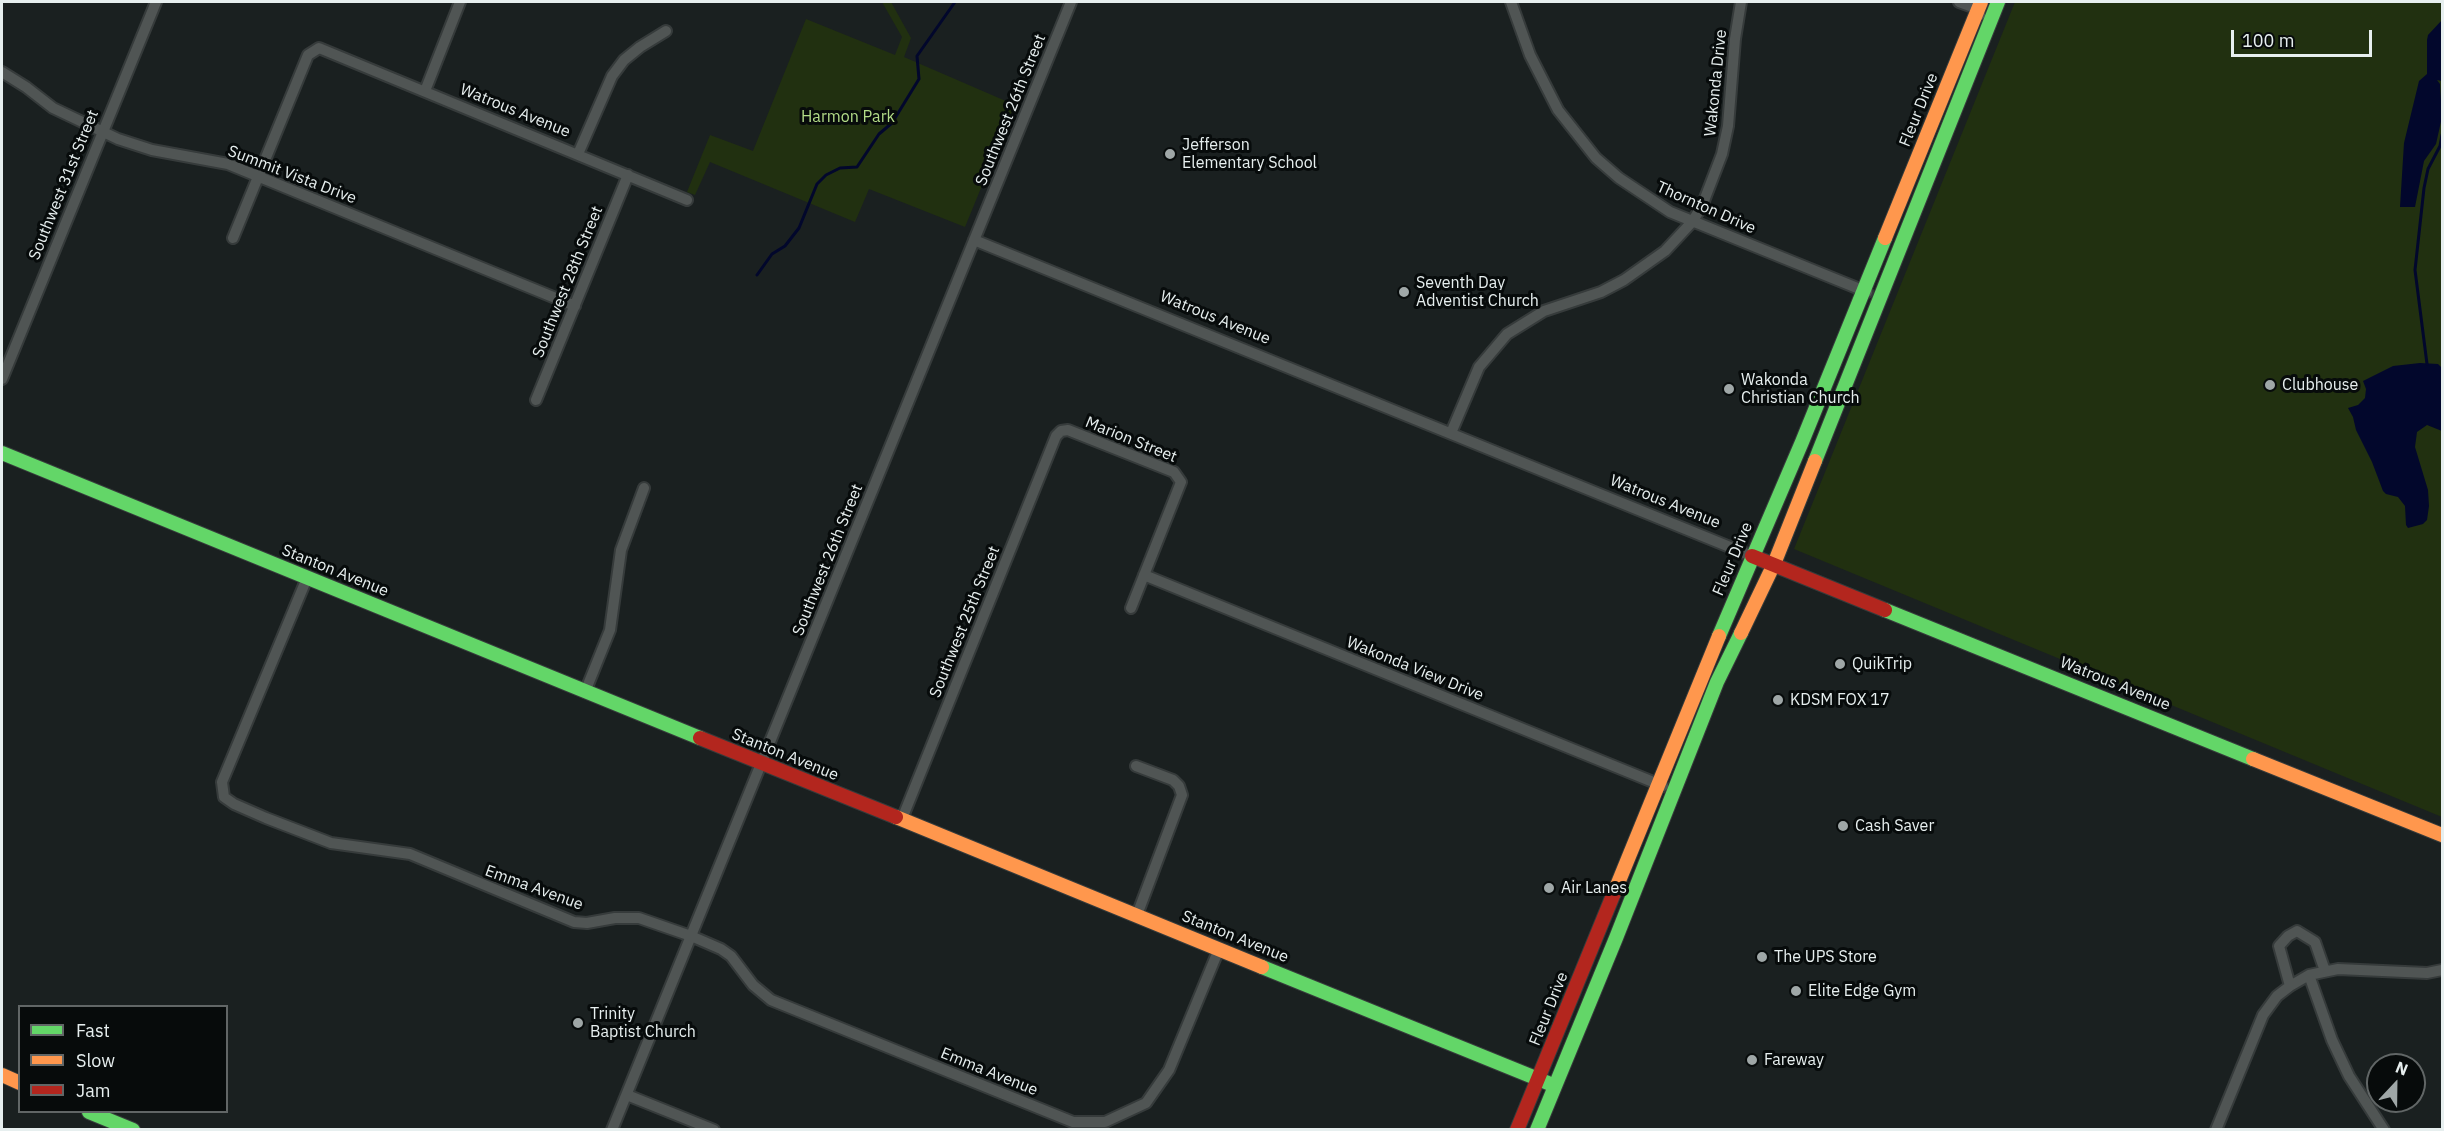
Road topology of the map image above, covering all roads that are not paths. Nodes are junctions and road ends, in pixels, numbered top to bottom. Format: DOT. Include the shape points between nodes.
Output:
graph roads {
  1 [pos="156,2"];
  2 [pos="460,2"];
  3 [pos="1071,2"];
  4 [pos="1511,2"];
  5 [pos="1741,2"];
  6 [pos="1959,2"];
  7 [pos="1998,2"];
  8 [pos="1980,5"];
  9 [pos="666,31"];
  10 [pos="1986,32"];
  11 [pos="2,72"];
  12 [pos="424,91"];
  13 [pos="102,131"];
  14 [pos="578,154"];
  15 [pos="628,175"];
  16 [pos="259,176"];
  17 [pos="687,200"];
  18 [pos="1692,222"];
  19 [pos="233,238"];
  20 [pos="974,240"];
  21 [pos="1864,291"];
  22 [pos="1878,298"];
  23 [pos="575,306"];
  24 [pos="2,379"];
  25 [pos="536,400"];
  26 [pos="1451,433"];
  27 [pos="1056,435"];
  28 [pos="2,453"];
  29 [pos="644,488"];
  30 [pos="1752,555"];
  31 [pos="1774,564"];
  32 [pos="1144,575"];
  33 [pos="307,578"];
  34 [pos="1131,608"];
  35 [pos="585,692"];
  36 [pos="761,763"];
  37 [pos="1136,766"];
  38 [pos="1659,783"];
  39 [pos="1675,790"];
  40 [pos="902,819"];
  41 [pos="2442,835"];
  42 [pos="1137,915"];
  43 [pos="691,936"];
  44 [pos="1219,949"];
  45 [pos="2325,970"];
  46 [pos="2442,970"];
  47 [pos="2309,975"];
  48 [pos="2290,986"];
  49 [pos="2,1076"];
  50 [pos="1538,1078"];
  51 [pos="18,1082"];
  52 [pos="1556,1086"];
  53 [pos="627,1095"];
  54 [pos="91,1113"];
  55 [pos="133,1130"];
  56 [pos="612,1130"];
  57 [pos="714,1130"];
  58 [pos="1517,1130"];
  59 [pos="1537,1130"];
  60 [pos="2216,1130"];
  61 [pos="2384,1130"];
  1 -- 13 [label="street, Southwest 31st Street"];
  2 -- 12 [label="street"];
  3 -- 20 [label="street, Southwest 26th Street"];
  4 -- 18 [label="street, Thornton Drive" via="1542,83 1575,135 1619,178 1654,203"];
  5 -- 18 [label="street, Wakonda Drive" via="1722,154 1706,198"];
  6 -- 8 [label="street"];
  7 -- 10 [label="main road, Fleur Drive"];
  8 -- 10 [label="street"];
  8 -- 21 [label="main road, Fleur Drive"];
  9 -- 14 [label="street" via="624,60 612,76"];
  10 -- 22 [label="main road, Fleur Drive"];
  11 -- 13 [label="street, Summit Vista Drive" via="53,108"];
  12 -- 14 [label="street, Watrous Avenue"];
  12 -- 16 [label="street, Watrous Avenue" via="319,48 308,55"];
  13 -- 16 [label="street, Summit Vista Drive" via="134,146 202,158"];
  13 -- 24 [label="street, Southwest 31st Street"];
  14 -- 15 [label="street, Watrous Avenue"];
  15 -- 17 [label="street, Watrous Avenue"];
  15 -- 23 [label="street, Southwest 28th Street"];
  16 -- 19 [label="street"];
  16 -- 23 [label="street, Summit Vista Drive"];
  18 -- 21 [label="street, Thornton Drive"];
  18 -- 26 [label="street, Wakonda Drive" via="1665,251 1624,280 1585,298 1544,310 1507,334 1479,367"];
  20 -- 26 [label="street, Watrous Avenue"];
  20 -- 36 [label="street, Southwest 26th Street"];
  21 -- 22 [label="street, Thornton Drive"];
  21 -- 30 [label="main road, Fleur Drive"];
  22 -- 31 [label="main road, Fleur Drive"];
  23 -- 25 [label="street, Southwest 28th Street"];
  26 -- 30 [label="street, Watrous Avenue"];
  27 -- 32 [label="street, Marion Street" via="1068,430 1174,472 1181,482"];
  27 -- 40 [label="street, Southwest 25th Street"];
  28 -- 33 [label="main road, Stanton Avenue"];
  29 -- 35 [label="street" via="621,550 610,630"];
  30 -- 31 [label="main road, Watrous Avenue"];
  30 -- 38 [label="main road, Fleur Drive"];
  31 -- 39 [label="main road, Fleur Drive" via="1717,682"];
  31 -- 41 [label="main road, Watrous Avenue"];
  32 -- 34 [label="street"];
  32 -- 38 [label="street, Wakonda View Drive"];
  33 -- 35 [label="main road, Stanton Avenue"];
  33 -- 43 [label="street, Emma Avenue" via="222,782 224,797 255,814 331,843 410,854 563,918 587,923 639,918"];
  35 -- 36 [label="main road, Stanton Avenue"];
  36 -- 40 [label="main road, Stanton Avenue"];
  36 -- 43 [label="street, Southwest 26th Street"];
  37 -- 42 [label="street" via="1173,780 1182,795"];
  38 -- 39 [label="street, Wakonda View Drive"];
  38 -- 50 [label="main road, Fleur Drive"];
  39 -- 52 [label="main road, Fleur Drive"];
  40 -- 42 [label="main road, Stanton Avenue"];
  42 -- 44 [label="main road, Stanton Avenue"];
  43 -- 44 [label="street, Emma Avenue" via="731,956 753,985 771,1000 1072,1122 1105,1122 1146,1103 1169,1070"];
  43 -- 53 [label="street, Southwest 26th Street"];
  44 -- 50 [label="main road, Stanton Avenue"];
  45 -- 46 [label="street"];
  45 -- 47 [label="street"];
  45 -- 48 [label="street" via="2315,942 2297,931 2279,946"];
  47 -- 48 [label="street"];
  47 -- 61 [label="street" via="2332,1041"];
  48 -- 60 [label="street" via="2263,1015"];
  49 -- 51 [label="main road"];
  50 -- 52 [label="main road, Stanton Avenue"];
  50 -- 58 [label="main road, Fleur Drive"];
  52 -- 59 [label="main road, Fleur Drive"];
  53 -- 56 [label="street, Southwest 26th Street"];
  53 -- 57 [label="street"];
  54 -- 55 [label="main road"];
}
